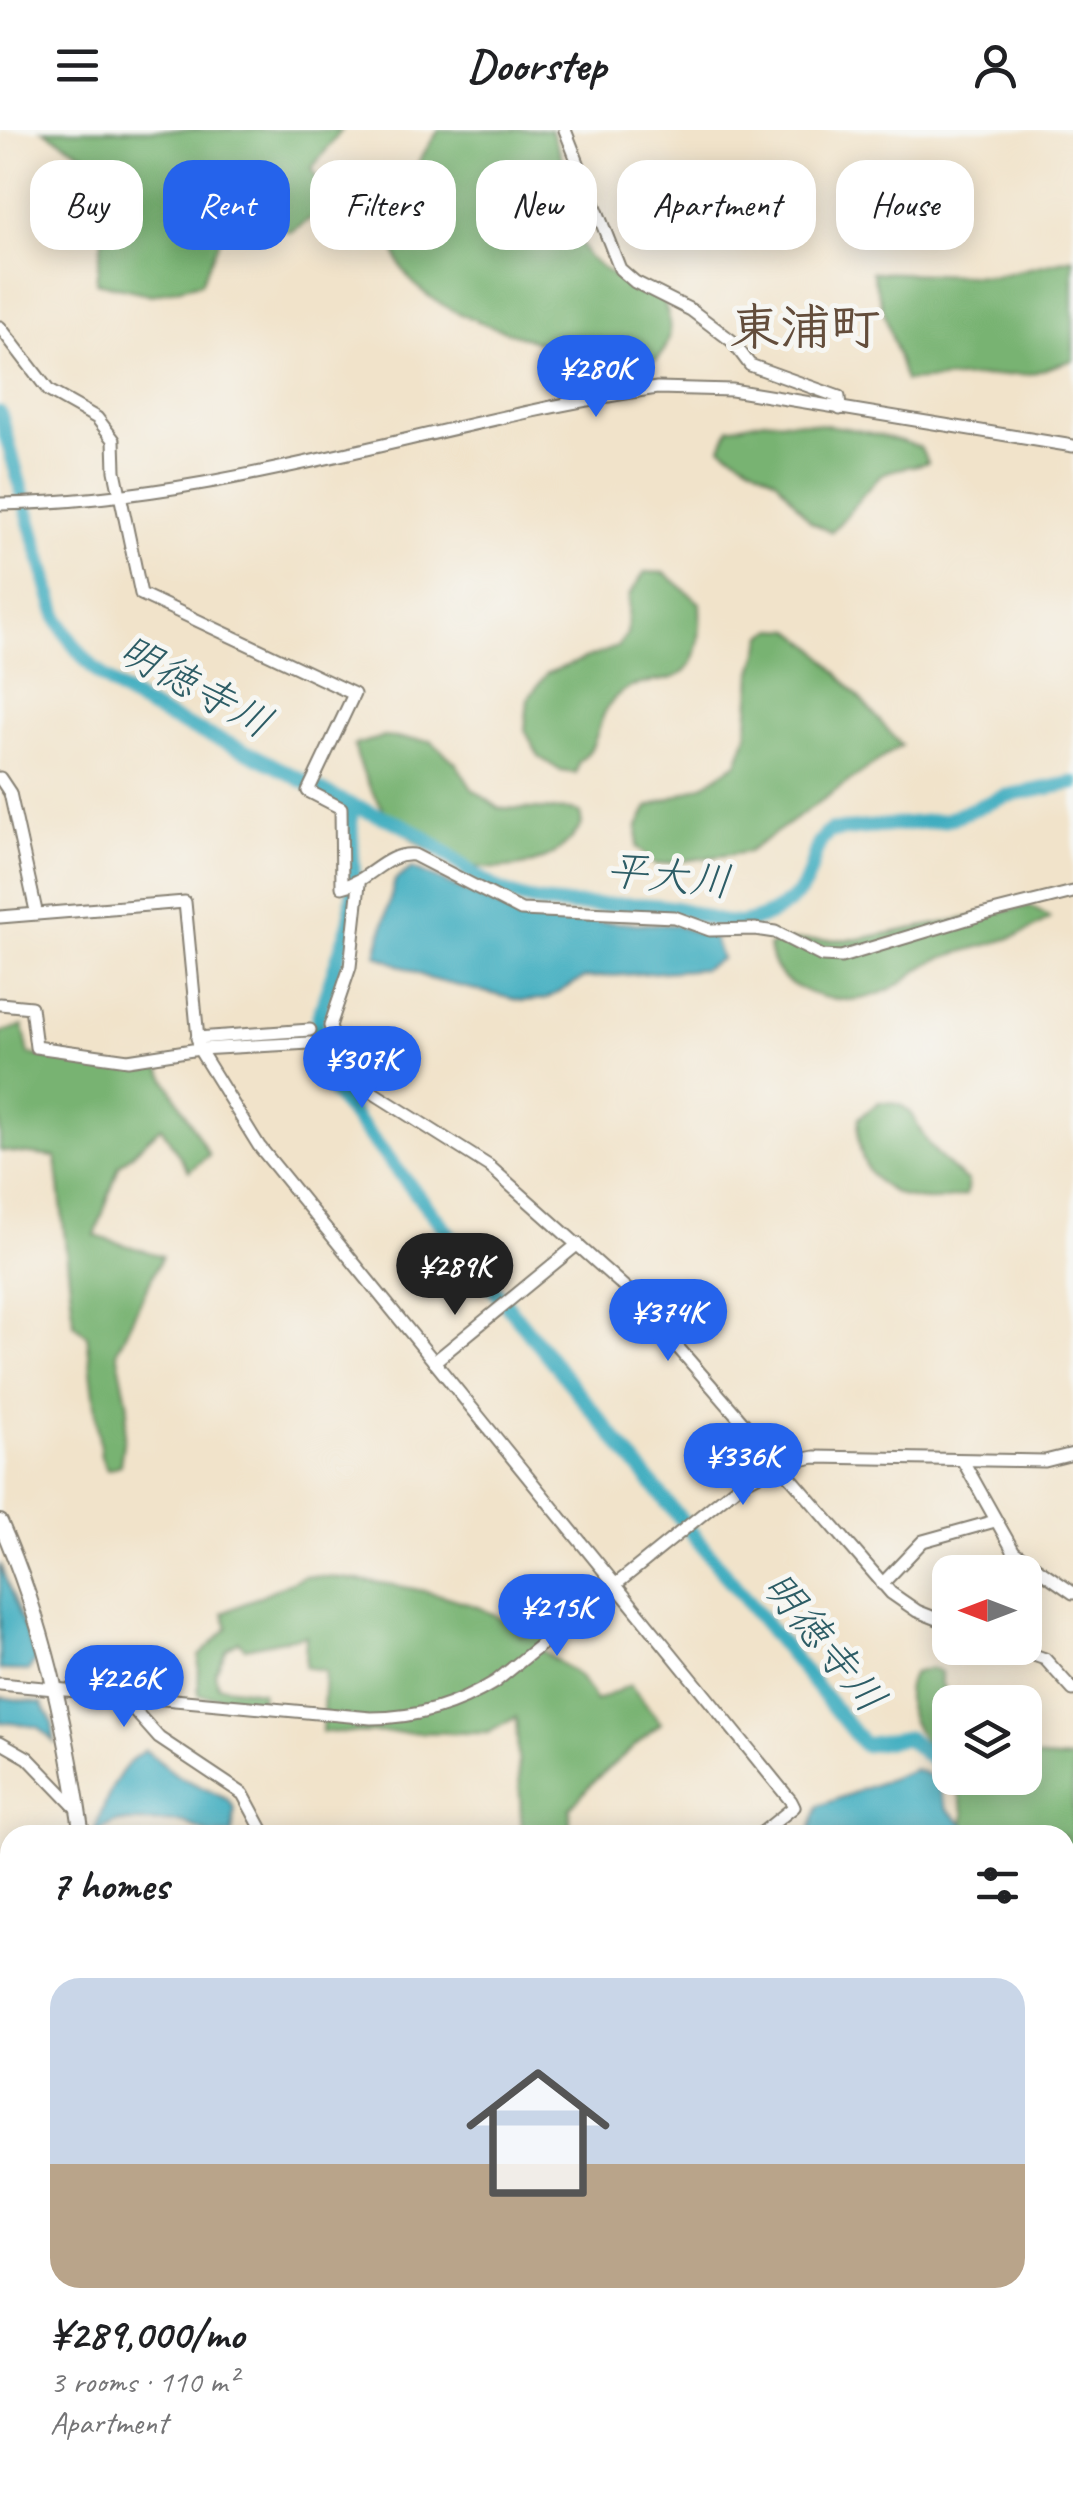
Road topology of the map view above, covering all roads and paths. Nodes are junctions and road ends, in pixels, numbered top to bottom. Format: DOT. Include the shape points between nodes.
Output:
graph roads {
  1 [pos="565,130"];
  2 [pos="0,328"];
  3 [pos="840,409"];
  4 [pos="1073,446"];
  5 [pos="124,498"];
  6 [pos="0,504"];
  7 [pos="0,778"];
  8 [pos="359,884"];
  9 [pos="1073,892"];
  10 [pos="36,911"];
  11 [pos="0,916"];
  12 [pos="0,1004"];
  13 [pos="310,1037"];
  14 [pos="198,1043"];
  15 [pos="578,1244"];
  16 [pos="434,1362"];
  17 [pos="1073,1454"];
  18 [pos="963,1461"];
  19 [pos="778,1464"];
  20 [pos="996,1520"];
  21 [pos="0,1522"];
  22 [pos="882,1584"];
  23 [pos="616,1586"];
  24 [pos="1073,1592"];
  25 [pos="932,1616"];
  26 [pos="1042,1660"];
  27 [pos="0,1684"];
  28 [pos="1073,1690"];
  29 [pos="57,1691"];
  30 [pos="120,1694"];
  31 [pos="0,1742"];
  32 [pos="79,1811"];
  33 [pos="81,1825"];
  34 [pos="260,1825"];
  35 [pos="772,1825"];
  1 -- 3 [label="street" via="620,269 692,310 732,341 750,365 839,397"];
  2 -- 5 [label="street" via="50,391 97,418 114,440"];
  3 -- 4 [label="street"];
  3 -- 5 [label="street" via="732,390 657,388"];
  5 -- 6 [label="street"];
  5 -- 8 [label="street" via="141,594 354,694 308,791 341,808 343,887"];
  7 -- 10 [label="street" via="10,794"];
  8 -- 9 [label="street" via="391,858 414,855 521,910 674,917 710,930 755,929 831,957"];
  8 -- 15 [label="street" via="350,967 330,1026 343,1062 364,1087 489,1166"];
  10 -- 11 [label="street"];
  10 -- 14 [label="street" via="186,902"];
  12 -- 14 [label="street" via="32,1007 40,1048 128,1060"];
  13 -- 14 [label="street"];
  14 -- 16 [label="street" via="259,1146"];
  15 -- 16 [label="street"];
  15 -- 19 [label="street" via="676,1342"];
  16 -- 23 [label="street"];
  17 -- 18 [label="street" via="1045,1461"];
  18 -- 19 [label="street" via="815,1458"];
  18 -- 20 [label="street"];
  19 -- 22 [label="street"];
  19 -- 23 [label="street" via="740,1484"];
  20 -- 22 [label="street" via="923,1541"];
  20 -- 24 [label="street" via="1014,1552"];
  21 -- 29 [label="main road"];
  22 -- 25 [label="street"];
  23 -- 30 [label="street" via="495,1682 428,1712 370,1718"];
  23 -- 35 [label="street" via="791,1802 794,1807"];
  26 -- 28 [label="street"];
  27 -- 29 [label="street"];
  29 -- 30 [label="street"];
  29 -- 32 [label="main road"];
  30 -- 34 [label="street" via="160,1738 244,1794"];
  31 -- 32 [label="street" via="28,1758"];
  32 -- 33 [label="main road"];
}
